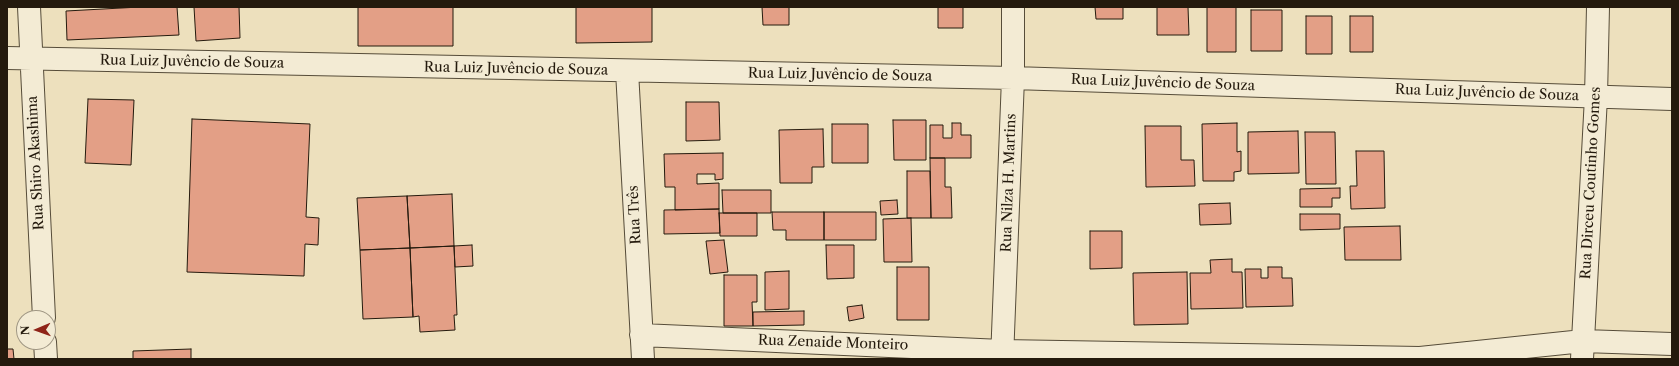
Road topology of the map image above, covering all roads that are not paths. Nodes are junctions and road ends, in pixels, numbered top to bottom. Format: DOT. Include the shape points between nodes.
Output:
graph roads {
  1 [pos="29,7"];
  2 [pos="1013,7"];
  3 [pos="1598,7"];
  4 [pos="7,58"];
  5 [pos="31,58"];
  6 [pos="627,71"];
  7 [pos="1013,78"];
  8 [pos="1596,97"];
  9 [pos="1672,99"];
  10 [pos="44,310"];
  11 [pos="641,335"];
  12 [pos="1672,344"];
  13 [pos="1582,350"];
  14 [pos="1002,355"];
  15 [pos="643,359"];
  1 -- 5 [label="street, Rua Shiro Akashima"];
  2 -- 7 [label="street, Rua Nilza H. Martins"];
  3 -- 8 [label="street, Rua Dirceu Coutinho Gomes"];
  4 -- 5 [label="street, Rua Luiz Juvêncio de Souza"];
  5 -- 6 [label="street, Rua Luiz Juvêncio de Souza"];
  5 -- 10 [label="street, Rua Shiro Akashima"];
  6 -- 7 [label="street, Rua Luiz Juvêncio de Souza"];
  6 -- 11 [label="street, Rua Três"];
  7 -- 8 [label="street, Rua Luiz Juvêncio de Souza"];
  7 -- 14 [label="street, Rua Nilza H. Martins"];
  8 -- 9 [label="street, Rua Luiz Juvêncio de Souza"];
  8 -- 13 [label="street, Rua Dirceu Coutinho Gomes"];
  11 -- 14 [label="street, Rua Zenaide Monteiro"];
  11 -- 15 [label="street, Rua Três"];
  12 -- 13 [label="street, Rua Zenaide Monteiro"];
  13 -- 14 [label="street, Rua Zenaide Monteiro" via="1420,358"];
}
